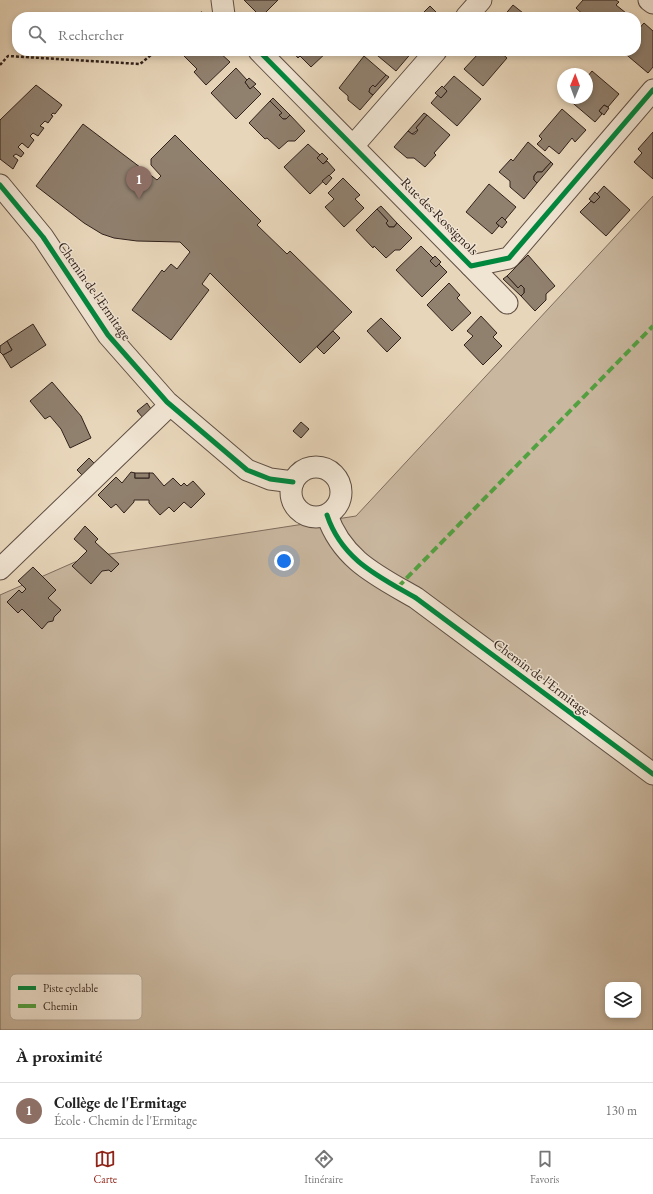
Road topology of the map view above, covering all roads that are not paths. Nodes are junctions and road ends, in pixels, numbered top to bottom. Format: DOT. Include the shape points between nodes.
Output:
graph roads {
  1 [pos="222,0"];
  2 [pos="480,0"];
  3 [pos="649,0"];
  4 [pos="653,3"];
  5 [pos="224,12"];
  6 [pos="470,12"];
  7 [pos="264,56"];
  8 [pos="432,56"];
  9 [pos="653,90"];
  10 [pos="353,146"];
  11 [pos="0,185"];
  12 [pos="472,266"];
  13 [pos="506,303"];
  14 [pos="170,405"];
  15 [pos="293,482"];
  16 [pos="327,515"];
  17 [pos="0,569"];
  18 [pos="653,774"];
  1 -- 5 [label="street"];
  2 -- 6 [label="street"];
  3 -- 4 [label="street"];
  7 -- 10 [label="street, Rue des Rossignols"];
  8 -- 10 [label="street"];
  9 -- 12 [label="street, Rue des Rossignols" via="509,258"];
  10 -- 12 [label="street, Rue des Rossignols"];
  11 -- 14 [label="street, Chemin de l'Ermitage" via="43,237 108,335"];
  12 -- 13 [label="street, Rue des Rossignols"];
  14 -- 15 [label="street, Chemin de l'Ermitage" via="247,470 270,479"];
  14 -- 17 [label="street"];
  15 -- 16 [label="street" via="291,492 296,507 303,514 312,517"];
  15 -- 16 [label="street" via="298,475 312,468 329,471 339,482 341,492 337,506"];
  16 -- 18 [label="street, Chemin de l'Ermitage" via="338,542 349,554 383,579 416,598"];
}
